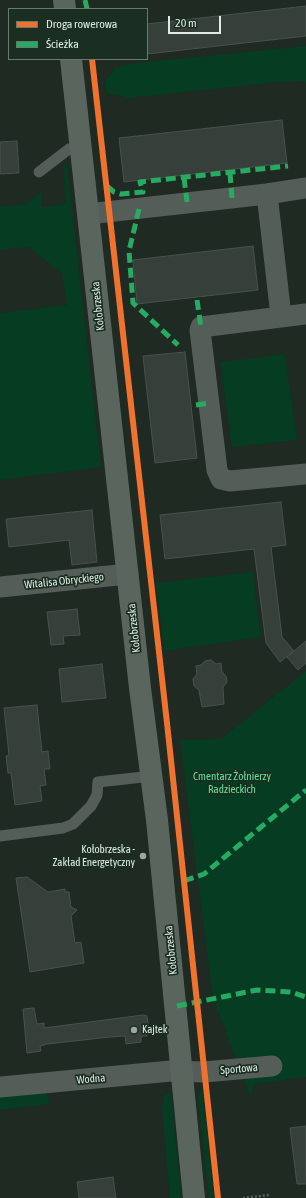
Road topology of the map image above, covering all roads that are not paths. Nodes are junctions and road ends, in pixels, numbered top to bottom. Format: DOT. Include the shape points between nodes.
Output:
graph roads {
  1 [pos="71,60"];
  2 [pos="81,147"];
  3 [pos="39,172"];
  4 [pos="306,188"];
  5 [pos="267,194"];
  6 [pos="88,214"];
  7 [pos="306,314"];
  8 [pos="281,316"];
  9 [pos="306,474"];
  10 [pos="128,574"];
  11 [pos="0,587"];
  12 [pos="152,776"];
  13 [pos="0,836"];
  14 [pos="272,1066"];
  15 [pos="182,1070"];
  16 [pos="0,1087"];
  17 [pos="194,1198"];
  1 -- 2 [label="main road, Kołobrzeska"];
  2 -- 3 [label="lane" via="69,149"];
  2 -- 6 [label="main road, Kołobrzeska"];
  4 -- 5 [label="street"];
  5 -- 6 [label="street"];
  5 -- 8 [label="street"];
  6 -- 10 [label="main road, Kołobrzeska"];
  7 -- 8 [label="street"];
  8 -- 9 [label="street" via="201,327 217,470 221,479 230,481"];
  10 -- 11 [label="street, Witalisa Obryckiego"];
  10 -- 12 [label="main road, Kołobrzeska"];
  12 -- 13 [label="lane" via="98,782 97,795 91,806 73,824 63,828"];
  12 -- 15 [label="main road, Kołobrzeska"];
  14 -- 15 [label="street, Sportowa" via="204,1072"];
  15 -- 16 [label="street, Wodna"];
  15 -- 17 [label="main road, Kołobrzeska"];
}
